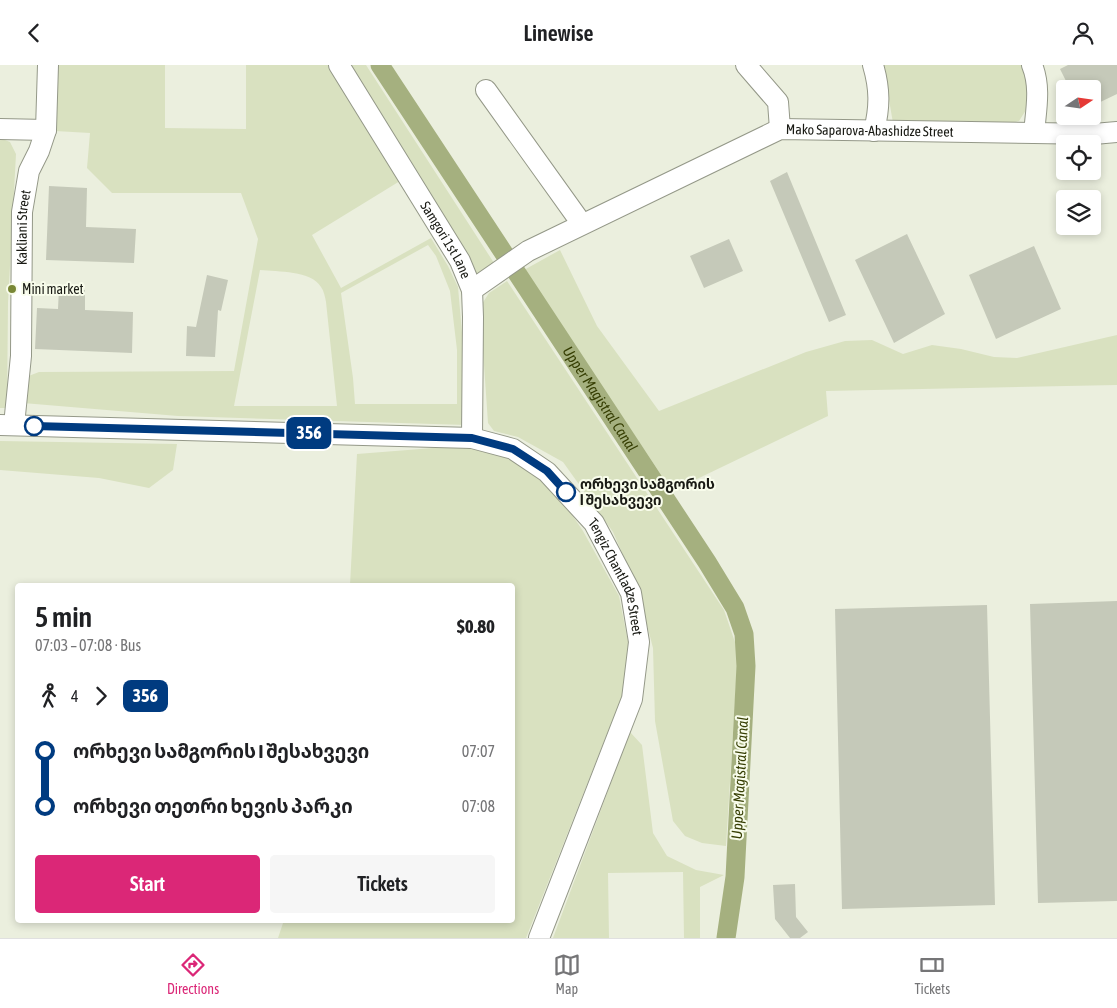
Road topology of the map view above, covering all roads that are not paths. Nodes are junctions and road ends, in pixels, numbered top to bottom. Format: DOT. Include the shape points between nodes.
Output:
graph roads {
  1 [pos="48,65"];
  2 [pos="339,65"];
  3 [pos="746,65"];
  4 [pos="873,65"];
  5 [pos="1032,65"];
  6 [pos="486,90"];
  7 [pos="0,129"];
  8 [pos="780,129"];
  9 [pos="46,130"];
  10 [pos="874,131"];
  11 [pos="1117,132"];
  12 [pos="1034,133"];
  13 [pos="582,224"];
  14 [pos="472,290"];
  15 [pos="7,425"];
  16 [pos="472,438"];
  17 [pos="539,938"];
  1 -- 9 [label="street, Kakliani Street"];
  2 -- 14 [label="street, Samgori 1st Lane" via="460,261"];
  3 -- 8 [label="street" via="778,102"];
  4 -- 10 [label="street" via="878,82 879,110"];
  5 -- 12 [label="street" via="1037,76"];
  6 -- 13 [label="street"];
  7 -- 9 [label="street"];
  8 -- 10 [label="street, Mako Saparova-Abashidze Street"];
  8 -- 13 [label="street, Mako Saparova-Abashidze Street"];
  9 -- 15 [label="street, Kakliani Street" via="29,171 22,212 21,356"];
  10 -- 12 [label="street, Mako Saparova-Abashidze Street"];
  11 -- 12 [label="street, Mako Saparova-Abashidze Street"];
  13 -- 14 [label="street, Mako Saparova-Abashidze Street" via="528,251"];
  14 -- 16 [label="street, Samgori 1st Lane"];
  15 -- 16 [label="street, Tengiz Chantladze Street"];
  16 -- 17 [label="street, Tengiz Chantladze Street" via="513,449 547,471 594,523 631,593 639,642 632,699"];
}
